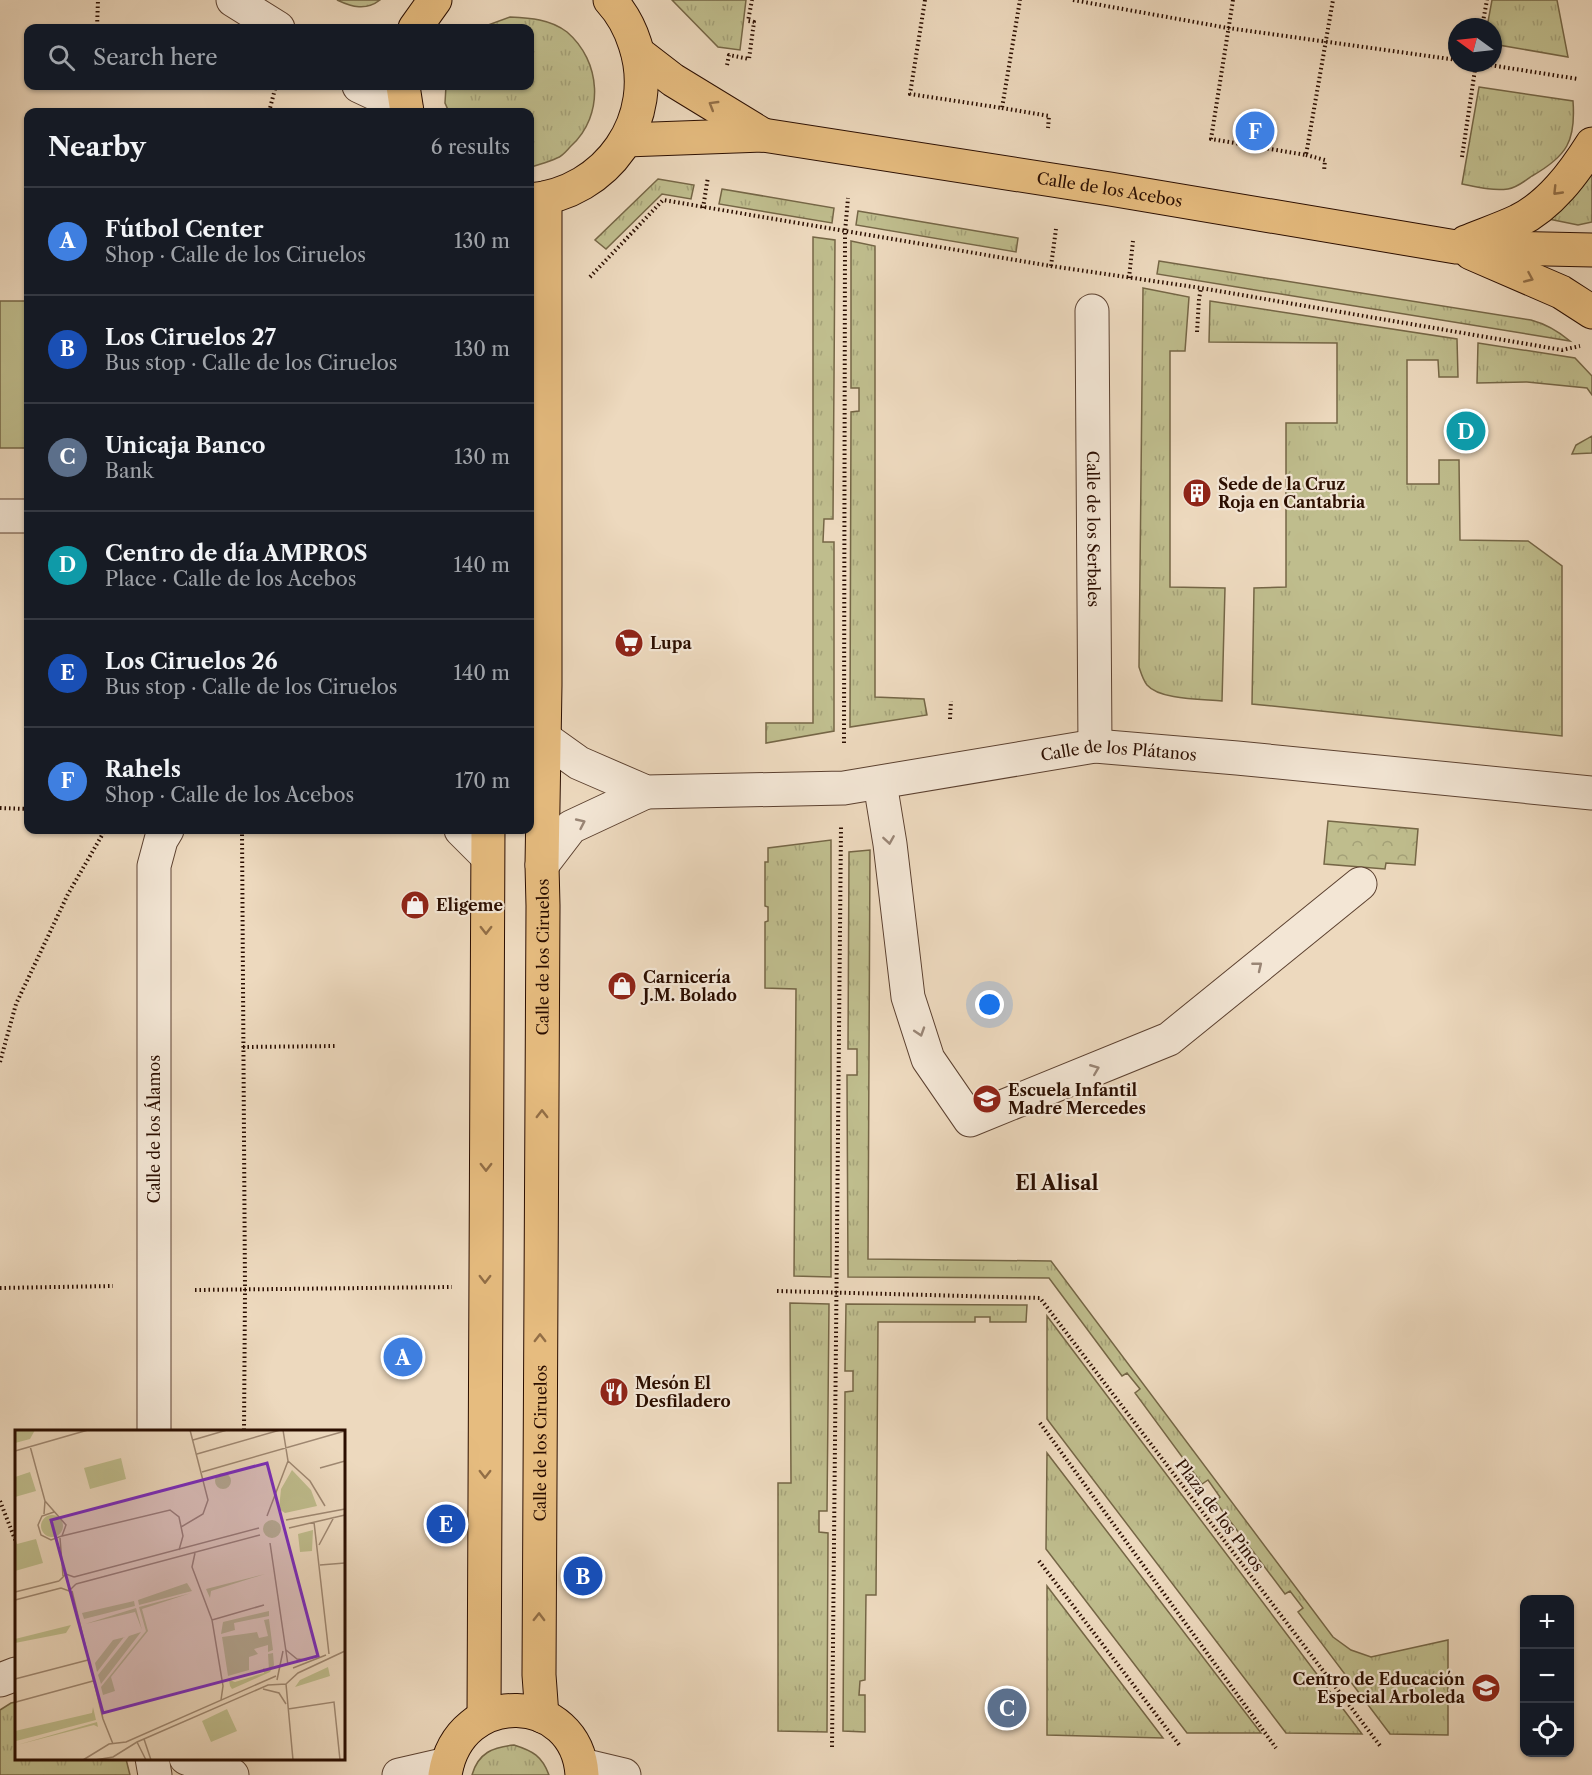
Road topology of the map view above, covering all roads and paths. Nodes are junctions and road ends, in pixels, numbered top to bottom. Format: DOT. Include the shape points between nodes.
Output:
graph roads {
  1 [pos="98,0"];
  2 [pos="232,0"];
  3 [pos="435,0"];
  4 [pos="610,0"];
  5 [pos="752,0"];
  6 [pos="925,0"];
  7 [pos="1020,0"];
  8 [pos="1073,0"];
  9 [pos="1233,0"];
  10 [pos="1333,0"];
  11 [pos="1487,0"];
  12 [pos="1484,18"];
  13 [pos="97,24"];
  14 [pos="271,24"];
  15 [pos="415,24"];
  16 [pos="1228,28"];
  17 [pos="1326,41"];
  18 [pos="638,53"];
  19 [pos="1448,59"];
  20 [pos="727,65"];
  21 [pos="1502,67"];
  22 [pos="1476,72"];
  23 [pos="1578,79"];
  24 [pos="275,90"];
  25 [pos="370,90"];
  26 [pos="405,102"];
  27 [pos="269,108"];
  28 [pos="1002,108"];
  29 [pos="1048,128"];
  30 [pos="763,135"];
  31 [pos="626,140"];
  32 [pos="1592,144"];
  33 [pos="1306,155"];
  34 [pos="1462,157"];
  35 [pos="1324,171"];
  36 [pos="708,177"];
  37 [pos="848,198"];
  38 [pos="537,199"];
  39 [pos="703,208"];
  40 [pos="1056,229"];
  41 [pos="845,232"];
  42 [pos="1134,241"];
  43 [pos="1456,247"];
  44 [pos="1592,250"];
  45 [pos="1051,266"];
  46 [pos="590,277"];
  47 [pos="1129,278"];
  48 [pos="1201,288"];
  49 [pos="1092,311"];
  50 [pos="1592,312"];
  51 [pos="1197,332"];
  52 [pos="1580,346"];
  53 [pos="0,516"];
  54 [pos="24,516"];
  55 [pos="951,701"];
  56 [pos="950,719"];
  57 [pos="544,738"];
  58 [pos="844,743"];
  59 [pos="1095,746"];
  60 [pos="879,783"];
  61 [pos="646,792"];
  62 [pos="1592,793"];
  63 [pos="0,808"];
  64 [pos="24,808"];
  65 [pos="842,828"];
  66 [pos="103,834"];
  67 [pos="165,834"];
  68 [pos="242,834"];
  69 [pos="469,834"];
  70 [pos="487,843"];
  71 [pos="542,865"];
  72 [pos="1360,884"];
  73 [pos="337,1046"];
  74 [pos="243,1047"];
  75 [pos="0,1062"];
  76 [pos="113,1286"];
  77 [pos="456,1287"];
  78 [pos="0,1288"];
  79 [pos="195,1290"];
  80 [pos="245,1290"];
  81 [pos="777,1291"];
  82 [pos="837,1292"];
  83 [pos="1040,1424"];
  84 [pos="154,1430"];
  85 [pos="244,1430"];
  86 [pos="0,1501"];
  87 [pos="15,1539"];
  88 [pos="1039,1561"];
  89 [pos="15,1674"];
  90 [pos="0,1680"];
  91 [pos="542,1716"];
  92 [pos="484,1717"];
  93 [pos="1180,1746"];
  94 [pos="832,1747"];
  95 [pos="1381,1747"];
  96 [pos="1276,1748"];
  97 [pos="152,1760"];
  98 [pos="191,1760"];
  99 [pos="446,1769"];
  100 [pos="582,1770"];
  101 [pos="155,1775"];
  102 [pos="232,1775"];
  103 [pos="399,1775"];
  104 [pos="624,1775"];
  1 -- 13 [label="path"];
  2 -- 14 [label="street"];
  3 -- 15 [label="main road"];
  4 -- 18 [label="main road" via="632,34"];
  5 -- 20 [label="path" via="748,21 754,22 749,59 729,55"];
  6 -- 28 [label="path" via="910,94"];
  7 -- 28 [label="path"];
  8 -- 16 [label="path"];
  9 -- 16 [label="path"];
  10 -- 17 [label="path"];
  11 -- 12 [label="path"];
  16 -- 17 [label="path"];
  16 -- 33 [label="path" via="1211,139"];
  17 -- 19 [label="path"];
  17 -- 33 [label="path"];
  30 -- 18 [label="main road, Calle de los Acebos, one-way" via="673,80"];
  18 -- 31 [label="main road" via="639,103"];
  21 -- 23 [label="path"];
  22 -- 34 [label="path"];
  24 -- 27 [label="path"];
  25 -- 26 [label="street"];
  28 -- 29 [label="path" via="1049,116"];
  30 -- 31 [label="main road, Calle de los Acebos"];
  30 -- 43 [label="main road, Calle de los Acebos"];
  31 -- 38 [label="main road" via="596,175 581,185"];
  32 -- 43 [label="main road, one-way" via="1575,172 1545,202 1519,220"];
  33 -- 35 [label="path" via="1325,160"];
  36 -- 39 [label="path"];
  37 -- 41 [label="path"];
  38 -- 57 [label="main road, Calle de los Ciruelos" via="546,287"];
  39 -- 41 [label="path"];
  39 -- 46 [label="path" via="663,200"];
  40 -- 45 [label="path"];
  41 -- 45 [label="path"];
  41 -- 58 [label="path"];
  42 -- 47 [label="path"];
  43 -- 44 [label="main road, Calle de los Acebos"];
  43 -- 50 [label="main road, Calle de los Acebos, one-way" via="1561,292"];
  45 -- 47 [label="path"];
  47 -- 48 [label="path"];
  48 -- 51 [label="path"];
  48 -- 52 [label="path" via="1562,350"];
  49 -- 59 [label="street, Calle de los Serbales"];
  53 -- 54 [label="street"];
  55 -- 56 [label="path"];
  57 -- 61 [label="street, Calle de los Plátanos" via="579,763"];
  57 -- 71 [label="main road, Calle de los Ciruelos"];
  59 -- 60 [label="street, Calle de los Plátanos"];
  59 -- 62 [label="street, Calle de los Plátanos"];
  60 -- 61 [label="street, Calle de los Plátanos" via="844,789"];
  60 -- 72 [label="street, one-way" via="908,997 928,1059 970,1120 1169,1039"];
  71 -- 61 [label="street, Calle de los Plátanos, one-way" via="571,827"];
  63 -- 64 [label="path"];
  65 -- 82 [label="path"];
  66 -- 75 [label="path" via="68,894 16,1004"];
  67 -- 84 [label="street, Calle de los Álamos" via="154,866"];
  68 -- 74 [label="path"];
  69 -- 70 [label="street"];
  70 -- 92 [label="main road, one-way"];
  91 -- 71 [label="main road, Calle de los Ciruelos, one-way"];
  73 -- 74 [label="path"];
  74 -- 80 [label="path"];
  76 -- 78 [label="path"];
  77 -- 80 [label="path"];
  79 -- 80 [label="path"];
  80 -- 85 [label="path"];
  81 -- 82 [label="path"];
  82 -- 94 [label="path"];
  82 -- 95 [label="path, Plaza de los Pinos" via="1040,1298"];
  83 -- 96 [label="path"];
  86 -- 87 [label="path"];
  88 -- 93 [label="path"];
  89 -- 90 [label="street"];
  91 -- 92 [label="main road" via="515,1710"];
  91 -- 100 [label="main road" via="570,1738"];
  92 -- 99 [label="main road" via="456,1741"];
  97 -- 101 [label="street"];
  98 -- 102 [label="street"];
  99 -- 103 [label="street"];
  100 -- 104 [label="street"];
}
